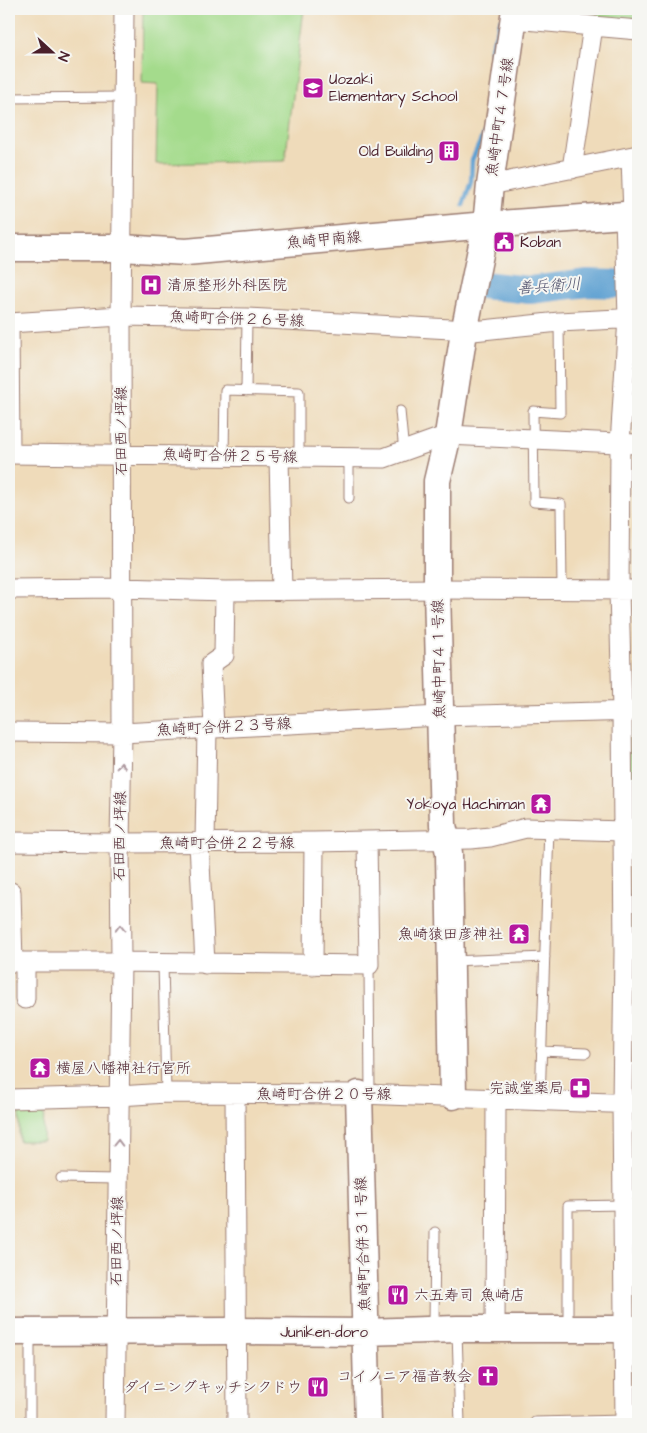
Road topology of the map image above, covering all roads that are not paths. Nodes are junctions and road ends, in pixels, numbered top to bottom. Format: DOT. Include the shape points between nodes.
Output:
graph roads {
  1 [pos="124,9"];
  2 [pos="514,14"];
  3 [pos="593,26"];
  4 [pos="638,30"];
  5 [pos="123,97"];
  6 [pos="9,98"];
  7 [pos="634,157"];
  8 [pos="572,169"];
  9 [pos="490,185"];
  10 [pos="632,215"];
  11 [pos="486,225"];
  12 [pos="9,248"];
  13 [pos="122,248"];
  14 [pos="121,316"];
  15 [pos="246,318"];
  16 [pos="633,318"];
  17 [pos="559,322"];
  18 [pos="9,323"];
  19 [pos="464,332"];
  20 [pos="246,391"];
  21 [pos="400,411"];
  22 [pos="448,435"];
  23 [pos="534,439"];
  24 [pos="629,444"];
  25 [pos="404,452"];
  26 [pos="10,454"];
  27 [pos="122,455"];
  28 [pos="224,456"];
  29 [pos="280,457"];
  30 [pos="299,457"];
  31 [pos="349,458"];
  32 [pos="349,498"];
  33 [pos="122,588"];
  34 [pos="9,589"];
  35 [pos="437,589"];
  36 [pos="562,589"];
  37 [pos="619,590"];
  38 [pos="638,590"];
  39 [pos="224,591"];
  40 [pos="282,591"];
  41 [pos="630,711"];
  42 [pos="440,716"];
  43 [pos="211,728"];
  44 [pos="9,732"];
  45 [pos="122,733"];
  46 [pos="549,828"];
  47 [pos="622,831"];
  48 [pos="445,840"];
  49 [pos="367,841"];
  50 [pos="9,842"];
  51 [pos="314,842"];
  52 [pos="120,843"];
  53 [pos="202,843"];
  54 [pos="12,892"];
  55 [pos="631,953"];
  56 [pos="545,956"];
  57 [pos="452,961"];
  58 [pos="16,962"];
  59 [pos="121,962"];
  60 [pos="163,963"];
  61 [pos="205,964"];
  62 [pos="313,965"];
  63 [pos="369,965"];
  64 [pos="25,999"];
  65 [pos="542,1051"];
  66 [pos="586,1053"];
  67 [pos="166,1093"];
  68 [pos="235,1094"];
  69 [pos="365,1094"];
  70 [pos="119,1096"];
  71 [pos="454,1096"];
  72 [pos="9,1099"];
  73 [pos="496,1099"];
  74 [pos="540,1101"];
  75 [pos="630,1104"];
  76 [pos="60,1178"];
  77 [pos="118,1179"];
  78 [pos="628,1198"];
  79 [pos="631,1230"];
  80 [pos="435,1232"];
  81 [pos="568,1329"];
  82 [pos="631,1329"];
  83 [pos="446,1330"];
  84 [pos="495,1330"];
  85 [pos="237,1331"];
  86 [pos="20,1332"];
  87 [pos="116,1332"];
  88 [pos="366,1332"];
  89 [pos="625,1422"];
  90 [pos="30,1424"];
  91 [pos="115,1424"];
  92 [pos="238,1424"];
  93 [pos="368,1424"];
  94 [pos="460,1424"];
  95 [pos="535,1424"];
  1 -- 5 [label="street, 石田西ノ坪線"];
  2 -- 3 [label="street"];
  2 -- 9 [label="street, 魚崎中町４７号線"];
  3 -- 4 [label="street"];
  3 -- 8 [label="street"];
  5 -- 6 [label="lane"];
  5 -- 13 [label="street, 石田西ノ坪線"];
  7 -- 8 [label="street"];
  7 -- 10 [label="street"];
  8 -- 9 [label="street"];
  9 -- 11 [label="street, 魚崎中町４７号線"];
  10 -- 11 [label="street, 魚崎甲南線"];
  10 -- 16 [label="street"];
  11 -- 13 [label="street, 魚崎甲南線" via="186,252"];
  11 -- 19 [label="street, 魚崎中町４１号線"];
  12 -- 13 [label="street, 魚崎甲南線"];
  13 -- 14 [label="street, 石田西ノ坪線"];
  14 -- 15 [label="street, 魚崎町合併２６号線"];
  14 -- 18 [label="street, 魚崎町合併２６号線"];
  14 -- 27 [label="street, 石田西ノ坪線"];
  15 -- 19 [label="street, 魚崎町合併２６号線"];
  15 -- 20 [label="lane"];
  16 -- 17 [label="street, 魚崎町合併２６号線"];
  16 -- 24 [label="street"];
  17 -- 19 [label="street, 魚崎町合併２６号線"];
  17 -- 23 [label="lane" via="560,413 533,411"];
  18 -- 26 [label="street"];
  19 -- 22 [label="street, 魚崎中町４１号線"];
  20 -- 28 [label="lane" via="225,390"];
  20 -- 30 [label="lane" via="298,392"];
  21 -- 25 [label="lane"];
  22 -- 23 [label="street"];
  22 -- 25 [label="street, 魚崎町合併２５号線"];
  22 -- 35 [label="street, 魚崎中町４１号線" via="437,481"];
  23 -- 24 [label="street"];
  23 -- 36 [label="lane" via="534,502 562,504"];
  24 -- 37 [label="street"];
  25 -- 31 [label="street, 魚崎町合併２５号線" via="384,458"];
  26 -- 27 [label="street, 魚崎町合併２５号線"];
  27 -- 28 [label="street, 魚崎町合併２５号線"];
  27 -- 33 [label="street, 石田西ノ坪線"];
  28 -- 29 [label="street, 魚崎町合併２５号線"];
  29 -- 30 [label="street, 魚崎町合併２５号線"];
  29 -- 40 [label="street"];
  30 -- 31 [label="street, 魚崎町合併２５号線"];
  31 -- 32 [label="lane"];
  33 -- 34 [label="street"];
  33 -- 39 [label="street"];
  33 -- 45 [label="street, 石田西ノ坪線"];
  35 -- 36 [label="street"];
  35 -- 40 [label="street"];
  35 -- 42 [label="street, 魚崎中町４１号線"];
  36 -- 37 [label="street"];
  37 -- 38 [label="street"];
  37 -- 41 [label="street"];
  39 -- 40 [label="street"];
  39 -- 43 [label="street" via="224,655 211,664"];
  41 -- 42 [label="street, 魚崎町合併２３号線"];
  41 -- 47 [label="street"];
  42 -- 43 [label="street, 魚崎町合併２３号線"];
  42 -- 48 [label="street, 魚崎中町４１号線"];
  43 -- 45 [label="street, 魚崎町合併２３号線"];
  43 -- 53 [label="street"];
  44 -- 45 [label="street, 魚崎町合併２３号線"];
  52 -- 45 [label="street, 石田西ノ坪線, one-way"];
  46 -- 47 [label="street, 魚崎町合併２２号線"];
  46 -- 48 [label="street, 魚崎町合併２２号線" via="526,828 481,838"];
  46 -- 56 [label="lane"];
  47 -- 55 [label="street"];
  48 -- 49 [label="street, 魚崎町合併２２号線"];
  48 -- 57 [label="street, 魚崎中町４１号線" via="449,853"];
  49 -- 51 [label="street, 魚崎町合併２２号線"];
  49 -- 63 [label="street"];
  50 -- 52 [label="street, 魚崎町合併２２号線"];
  51 -- 53 [label="street, 魚崎町合併２２号線"];
  51 -- 62 [label="street"];
  52 -- 53 [label="street, 魚崎町合併２２号線"];
  59 -- 52 [label="street, 石田西ノ坪線, one-way"];
  53 -- 61 [label="street"];
  54 -- 58 [label="street"];
  55 -- 75 [label="street"];
  56 -- 57 [label="lane"];
  56 -- 65 [label="lane"];
  57 -- 71 [label="street, 魚崎中町４１号線"];
  58 -- 59 [label="street"];
  58 -- 64 [label="street"];
  59 -- 60 [label="street"];
  59 -- 70 [label="street, 石田西ノ坪線"];
  60 -- 61 [label="street"];
  60 -- 67 [label="lane"];
  61 -- 62 [label="street"];
  62 -- 63 [label="street"];
  63 -- 69 [label="lane"];
  65 -- 66 [label="lane"];
  65 -- 74 [label="lane"];
  67 -- 68 [label="street, 魚崎町合併２０号線"];
  67 -- 70 [label="street, 魚崎町合併２０号線"];
  68 -- 69 [label="street, 魚崎町合併２０号線"];
  68 -- 85 [label="street"];
  69 -- 71 [label="street, 魚崎町合併２０号線"];
  69 -- 88 [label="street, 魚崎町合併３１号線"];
  70 -- 72 [label="street, 魚崎町合併２０号線"];
  77 -- 70 [label="street, 石田西ノ坪線, one-way"];
  71 -- 73 [label="street, 魚崎町合併２０号線"];
  73 -- 74 [label="street, 魚崎町合併２０号線"];
  73 -- 84 [label="street"];
  74 -- 75 [label="street, 魚崎町合併２０号線"];
  75 -- 78 [label="street"];
  76 -- 77 [label="lane"];
  77 -- 87 [label="street, 石田西ノ坪線"];
  78 -- 79 [label="street"];
  78 -- 81 [label="lane" via="568,1206"];
  79 -- 82 [label="street"];
  80 -- 83 [label="lane"];
  81 -- 82 [label="street, Juniken-doro"];
  81 -- 84 [label="street, Juniken-doro"];
  82 -- 89 [label="street"];
  83 -- 84 [label="street, Juniken-doro"];
  83 -- 88 [label="street, Juniken-doro"];
  83 -- 94 [label="lane"];
  85 -- 87 [label="street, Juniken-doro"];
  85 -- 88 [label="street, Juniken-doro"];
  85 -- 92 [label="street"];
  86 -- 87 [label="street, Juniken-doro"];
  86 -- 90 [label="lane"];
  87 -- 91 [label="street, 石田西ノ坪線"];
  88 -- 93 [label="street, 魚崎町合併３１号線"];
  89 -- 95 [label="lane"];
}
